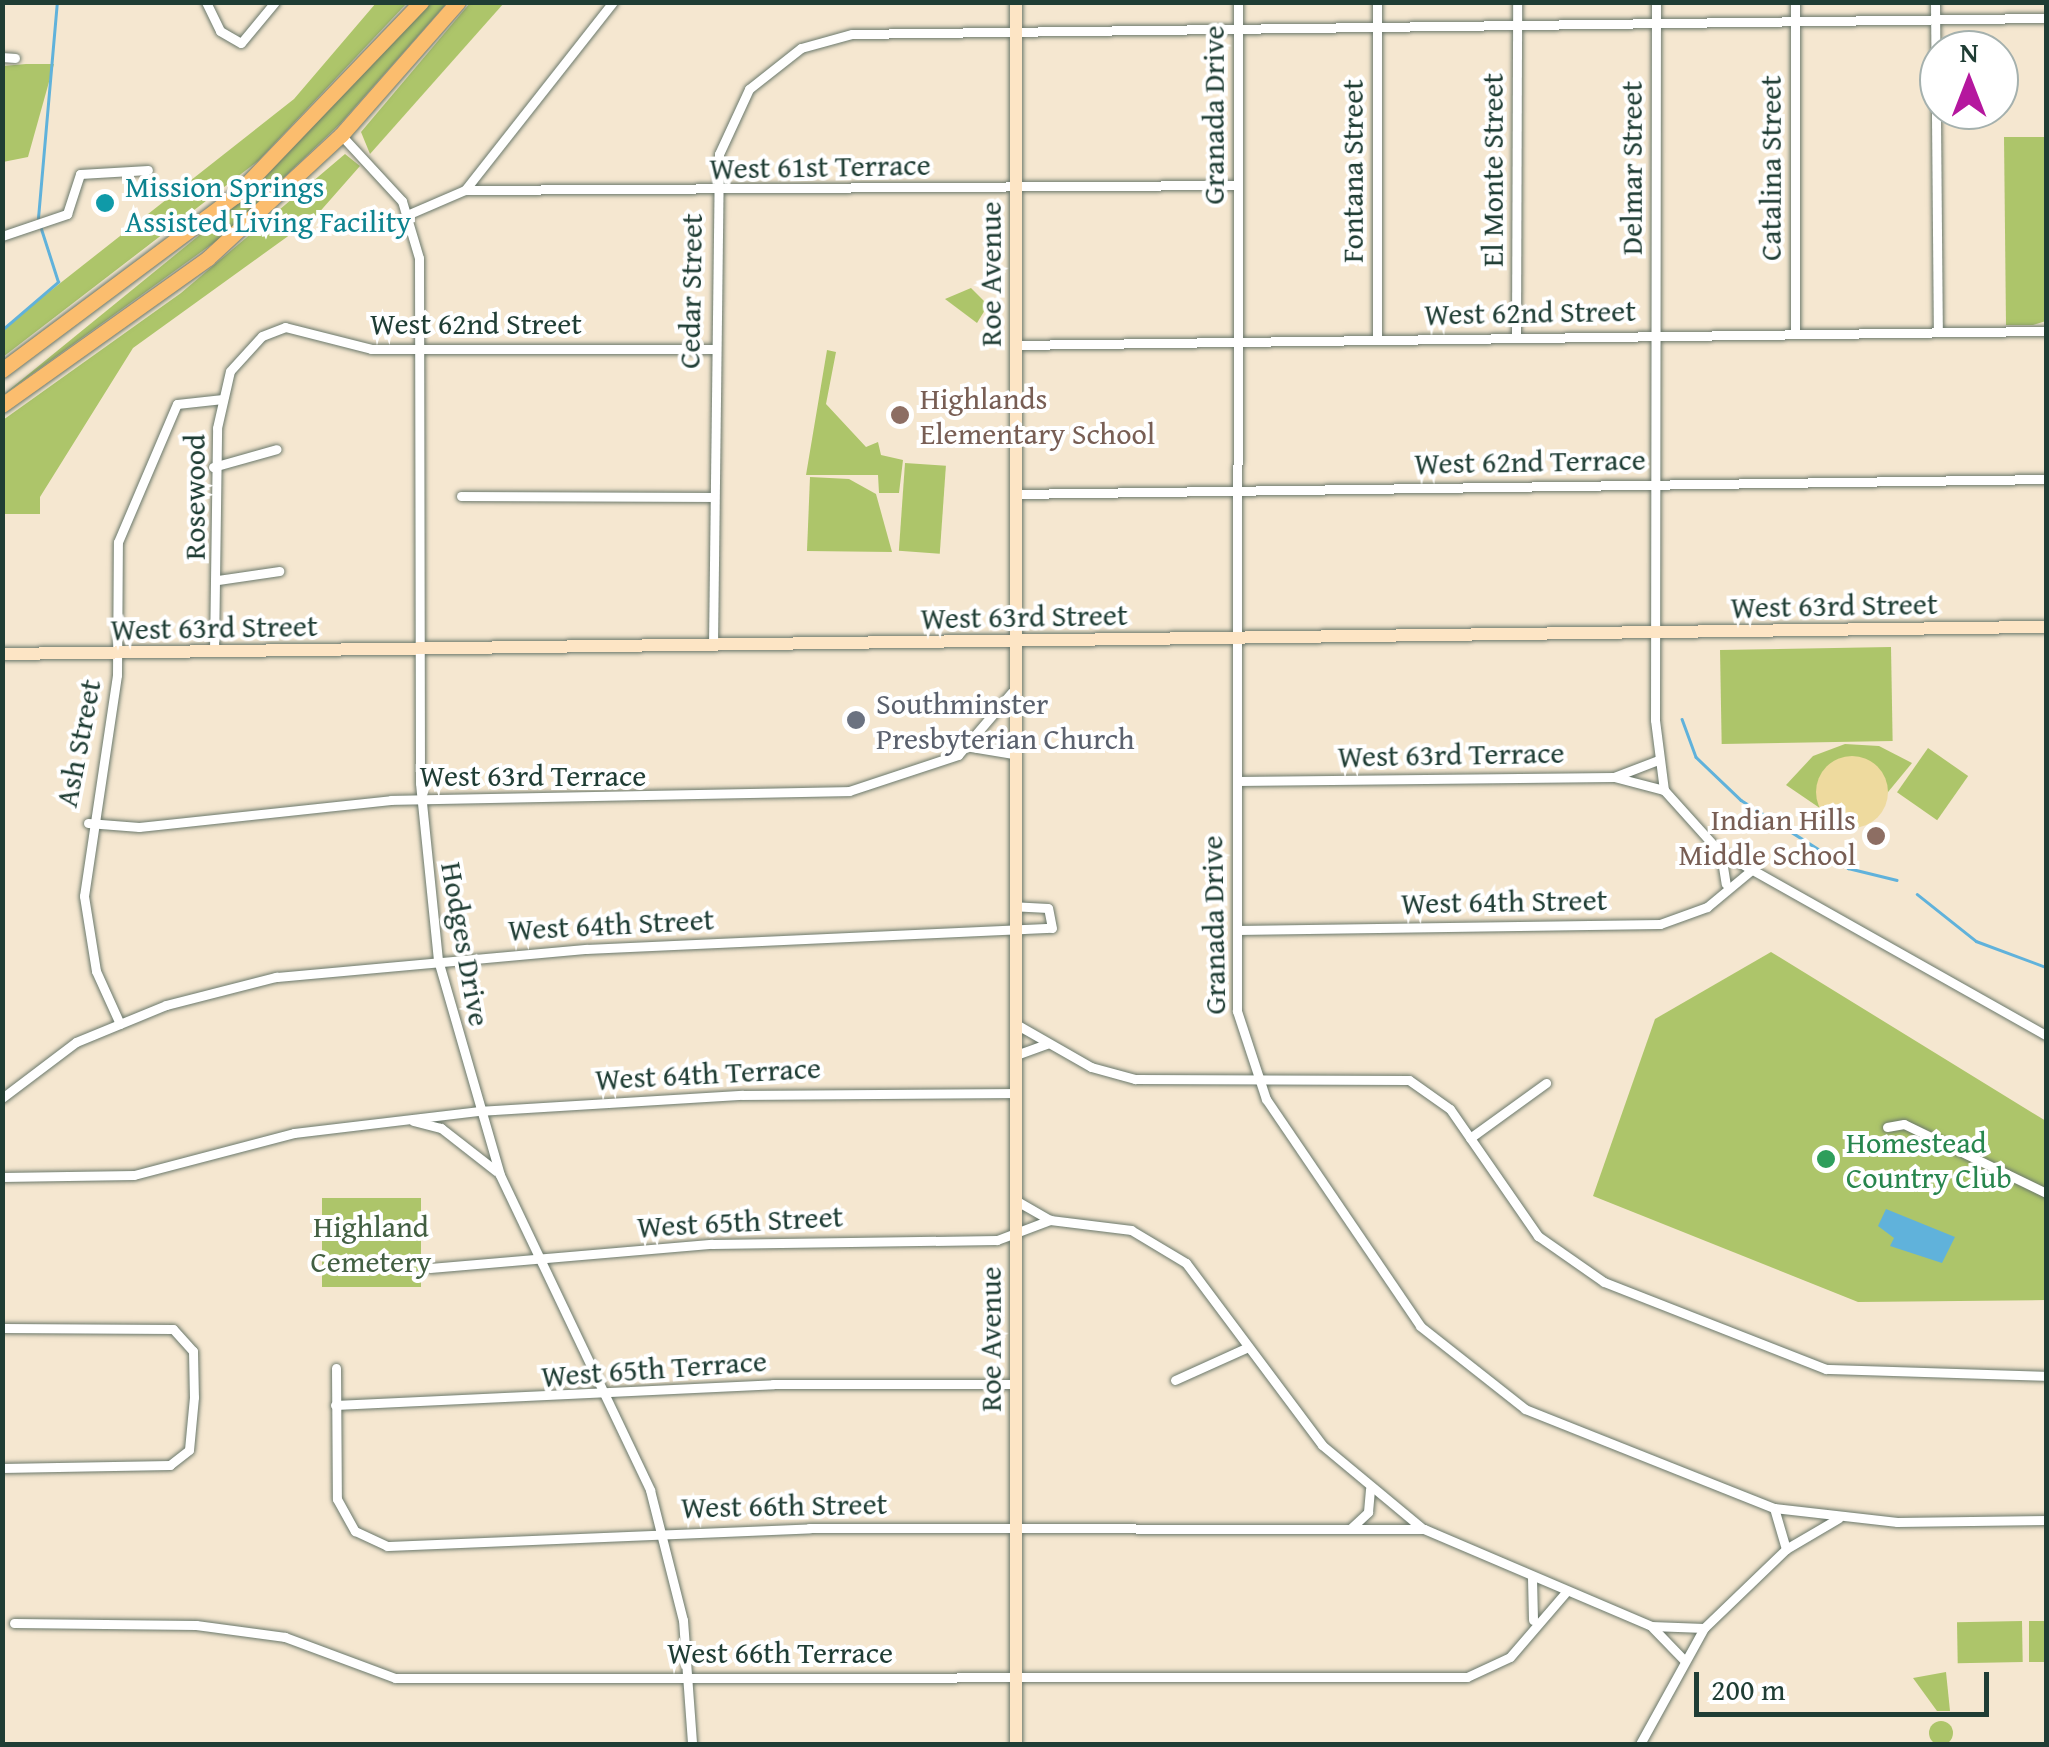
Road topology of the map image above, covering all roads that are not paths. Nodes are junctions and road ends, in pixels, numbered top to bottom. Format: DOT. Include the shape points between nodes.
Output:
graph roads {
  1 [pos="206,2"];
  2 [pos="276,2"];
  3 [pos="421,2"];
  4 [pos="458,2"];
  5 [pos="613,2"];
  6 [pos="1016,2"];
  7 [pos="1238,2"];
  8 [pos="1377,2"];
  9 [pos="1517,2"];
  10 [pos="1656,2"];
  11 [pos="1796,2"];
  12 [pos="1935,2"];
  13 [pos="1796,17"];
  14 [pos="2046,18"];
  15 [pos="1517,20"];
  16 [pos="1934,20"];
  17 [pos="1656,23"];
  18 [pos="1377,27"];
  19 [pos="1238,29"];
  20 [pos="1016,32"];
  21 [pos="2,57"];
  22 [pos="15,58"];
  23 [pos="342,135"];
  24 [pos="148,170"];
  25 [pos="1238,185"];
  26 [pos="1016,188"];
  27 [pos="465,190"];
  28 [pos="716,192"];
  29 [pos="409,214"];
  30 [pos="2,236"];
  31 [pos="2046,330"];
  32 [pos="1938,332"];
  33 [pos="1795,334"];
  34 [pos="1655,336"];
  35 [pos="1516,338"];
  36 [pos="1377,340"];
  37 [pos="1238,342"];
  38 [pos="1014,345"];
  39 [pos="246,348"];
  40 [pos="418,349"];
  41 [pos="714,349"];
  42 [pos="2,370"];
  43 [pos="223,399"];
  44 [pos="2,405"];
  45 [pos="278,449"];
  46 [pos="213,468"];
  47 [pos="2046,478"];
  48 [pos="1655,484"];
  49 [pos="1238,490"];
  50 [pos="1014,494"];
  51 [pos="461,496"];
  52 [pos="714,497"];
  53 [pos="279,571"];
  54 [pos="218,580"];
  55 [pos="2046,627"];
  56 [pos="1654,633"];
  57 [pos="1236,638"];
  58 [pos="1014,643"];
  59 [pos="714,646"];
  60 [pos="418,649"];
  61 [pos="214,652"];
  62 [pos="117,653"];
  63 [pos="2,654"];
  64 [pos="1012,692"];
  65 [pos="970,747"];
  66 [pos="1013,754"];
  67 [pos="1658,760"];
  68 [pos="1614,777"];
  69 [pos="1237,781"];
  70 [pos="1664,790"];
  71 [pos="421,800"];
  72 [pos="88,823"];
  73 [pos="1720,851"];
  74 [pos="1754,868"];
  75 [pos="1726,884"];
  76 [pos="1014,906"];
  77 [pos="1237,930"];
  78 [pos="1014,934"];
  79 [pos="438,960"];
  80 [pos="1014,1023"];
  81 [pos="120,1024"];
  82 [pos="2046,1035"];
  83 [pos="1050,1044"];
  84 [pos="1014,1056"];
  85 [pos="1256,1078"];
  86 [pos="1546,1083"];
  87 [pos="1014,1093"];
  88 [pos="2,1098"];
  89 [pos="478,1112"];
  90 [pos="405,1120"];
  91 [pos="1887,1127"];
  92 [pos="1470,1138"];
  93 [pos="500,1175"];
  94 [pos="2,1177"];
  95 [pos="2046,1193"];
  96 [pos="1015,1200"];
  97 [pos="1050,1220"];
  98 [pos="1014,1236"];
  99 [pos="542,1262"];
  100 [pos="430,1268"];
  101 [pos="2,1328"];
  102 [pos="1248,1347"];
  103 [pos="336,1368"];
  104 [pos="2046,1376"];
  105 [pos="1176,1380"];
  106 [pos="1014,1384"];
  107 [pos="609,1393"];
  108 [pos="335,1406"];
  109 [pos="2,1468"];
  110 [pos="1370,1489"];
  111 [pos="1774,1508"];
  112 [pos="1839,1518"];
  113 [pos="2046,1520"];
  114 [pos="1014,1528"];
  115 [pos="1424,1529"];
  116 [pos="1348,1530"];
  117 [pos="663,1532"];
  118 [pos="1786,1549"];
  119 [pos="1532,1578"];
  120 [pos="1565,1593"];
  121 [pos="1532,1622"];
  122 [pos="14,1623"];
  123 [pos="1651,1626"];
  124 [pos="1704,1628"];
  125 [pos="1684,1660"];
  126 [pos="1015,1676"];
  127 [pos="690,1677"];
  128 [pos="692,1744"];
  129 [pos="1016,1744"];
  130 [pos="1640,1744"];
  1 -- 2 [label="street" via="232,43"];
  3 -- 42 [label="highway" via="235,196"];
  4 -- 23 [label="highway"];
  5 -- 27 [label="street"];
  6 -- 20 [label="main road, Roe Avenue"];
  7 -- 19 [label="street, Granada Drive"];
  8 -- 18 [label="street, Fontana Street"];
  9 -- 15 [label="street, El Monte Street"];
  10 -- 17 [label="street, Delmar Street"];
  11 -- 13 [label="street, Catalina Street"];
  12 -- 16 [label="street"];
  13 -- 16 [label="street, Cedar Street"];
  13 -- 17 [label="street, Cedar Street"];
  13 -- 33 [label="street, Catalina Street"];
  14 -- 16 [label="street, Cedar Street"];
  15 -- 17 [label="street, Cedar Street"];
  15 -- 18 [label="street, Cedar Street"];
  15 -- 35 [label="street, El Monte Street"];
  16 -- 32 [label="street"];
  17 -- 34 [label="street, Delmar Street"];
  18 -- 19 [label="street, Cedar Street"];
  18 -- 36 [label="street, Fontana Street"];
  19 -- 20 [label="street, Cedar Street"];
  19 -- 25 [label="street, Granada Drive"];
  20 -- 26 [label="main road, Roe Avenue"];
  20 -- 28 [label="street, Cedar Street" via="814,42 756,80 722,140"];
  21 -- 22 [label="street"];
  23 -- 29 [label="street"];
  23 -- 44 [label="highway" via="194,270"];
  24 -- 30 [label="street" via="80,174 72,207"];
  25 -- 26 [label="street, West 61st Terrace"];
  25 -- 37 [label="street, Granada Drive"];
  26 -- 28 [label="street, West 61st Terrace"];
  26 -- 38 [label="main road, Roe Avenue"];
  27 -- 28 [label="street, West 61st Terrace"];
  27 -- 29 [label="street, West 61st Terrace"];
  28 -- 41 [label="street, Cedar Street"];
  29 -- 40 [label="street, Hodges Drive"];
  31 -- 32 [label="street, West 62nd Street"];
  32 -- 33 [label="street, West 62nd Street"];
  33 -- 34 [label="street, West 62nd Street"];
  34 -- 35 [label="street, West 62nd Street"];
  34 -- 48 [label="street, Delmar Street"];
  35 -- 36 [label="street, West 62nd Street"];
  36 -- 37 [label="street, West 62nd Street"];
  37 -- 38 [label="street, West 62nd Street"];
  37 -- 49 [label="street, Granada Drive"];
  38 -- 50 [label="main road, Roe Avenue"];
  39 -- 40 [label="street, West 62nd Street" via="285,327 350,346"];
  39 -- 43 [label="street, Rosewood"];
  40 -- 41 [label="street, West 62nd Street"];
  40 -- 60 [label="street, Hodges Drive"];
  41 -- 52 [label="street, Cedar Street"];
  43 -- 46 [label="street, Rosewood"];
  43 -- 62 [label="street, Ash Street" via="177,404 148,469 118,542"];
  45 -- 46 [label="street"];
  46 -- 54 [label="street, Rosewood"];
  47 -- 48 [label="street, West 62nd Terrace"];
  48 -- 49 [label="street, West 62nd Terrace"];
  48 -- 56 [label="street, Delmar Street"];
  49 -- 50 [label="street, West 62nd Terrace"];
  49 -- 57 [label="street, Granada Drive"];
  50 -- 58 [label="main road, Roe Avenue"];
  51 -- 52 [label="street"];
  52 -- 59 [label="street, Cedar Street"];
  53 -- 54 [label="street"];
  54 -- 61 [label="street, Rosewood"];
  55 -- 56 [label="main road, West 63rd Street"];
  56 -- 57 [label="main road, West 63rd Street"];
  56 -- 67 [label="street, Delmar Street"];
  57 -- 58 [label="main road, West 63rd Street"];
  57 -- 69 [label="street, Granada Drive"];
  58 -- 59 [label="main road, West 63rd Street"];
  58 -- 64 [label="main road, Roe Avenue"];
  59 -- 60 [label="main road, West 63rd Street"];
  60 -- 61 [label="main road, West 63rd Street"];
  60 -- 71 [label="street, Hodges Drive"];
  61 -- 62 [label="main road, West 63rd Street"];
  62 -- 63 [label="main road, West 63rd Street"];
  62 -- 72 [label="street, Ash Street"];
  64 -- 65 [label="street, West 63rd Terrace"];
  64 -- 66 [label="main road, Roe Avenue"];
  65 -- 66 [label="street"];
  65 -- 71 [label="street, West 63rd Terrace" via="912,776 849,791"];
  66 -- 76 [label="main road, Roe Avenue"];
  67 -- 68 [label="street"];
  67 -- 70 [label="street, Delmar Street"];
  68 -- 69 [label="street, West 63rd Terrace"];
  68 -- 70 [label="street, West 63rd Terrace"];
  69 -- 77 [label="street, Granada Drive"];
  70 -- 73 [label="street"];
  71 -- 72 [label="street, West 63rd Terrace" via="139,827"];
  71 -- 79 [label="street, Hodges Drive"];
  72 -- 81 [label="street, Ash Street" via="88,937"];
  73 -- 74 [label="street"];
  73 -- 75 [label="street"];
  74 -- 75 [label="street, West 64th Street"];
  74 -- 82 [label="street"];
  75 -- 77 [label="street, West 64th Street" via="1707,906 1660,924"];
  76 -- 78 [label="main road, Roe Avenue"];
  76 -- 78 [label="street" via="1044,906 1054,919 1049,931"];
  77 -- 85 [label="street, Granada Drive" via="1237,1011"];
  78 -- 79 [label="street, West 64th Street"];
  78 -- 80 [label="main road, Roe Avenue"];
  79 -- 81 [label="street, West 64th Street" via="236,984"];
  79 -- 89 [label="street, Hodges Drive"];
  80 -- 83 [label="street"];
  80 -- 84 [label="main road, Roe Avenue"];
  81 -- 88 [label="street, West 64th Street" via="62,1049"];
  83 -- 84 [label="street"];
  83 -- 85 [label="street" via="1124,1077"];
  84 -- 87 [label="main road, Roe Avenue"];
  85 -- 92 [label="street" via="1410,1080 1440,1096"];
  85 -- 111 [label="street, Granada Drive" via="1403,1304 1461,1367 1525,1409"];
  86 -- 92 [label="street"];
  87 -- 89 [label="street, West 64th Terrace" via="743,1095"];
  87 -- 96 [label="main road, Roe Avenue"];
  89 -- 90 [label="street, West 64th Terrace"];
  89 -- 93 [label="street, Hodges Drive"];
  90 -- 93 [label="street, West 64th Terrace" via="440,1128"];
  90 -- 94 [label="street, West 64th Terrace" via="294,1132 134,1176"];
  91 -- 95 [label="street" via="1904,1124"];
  92 -- 104 [label="street" via="1538,1236 1604,1282 1826,1369"];
  93 -- 99 [label="street, Hodges Drive"];
  96 -- 97 [label="street, West 65th Street"];
  96 -- 98 [label="main road, Roe Avenue"];
  97 -- 98 [label="street, West 65th Street"];
  97 -- 102 [label="street, West 65th Street" via="1115,1225 1160,1244 1204,1283"];
  98 -- 99 [label="street, West 65th Street" via="712,1244"];
  98 -- 106 [label="main road, Roe Avenue"];
  99 -- 100 [label="street, West 65th Street"];
  99 -- 107 [label="street, Hodges Drive"];
  101 -- 109 [label="street" via="174,1329 193,1351 194,1397 189,1450 170,1465"];
  102 -- 105 [label="street"];
  102 -- 110 [label="street, West 65th Street" via="1313,1435"];
  103 -- 108 [label="street"];
  106 -- 107 [label="street, West 65th Terrace"];
  106 -- 114 [label="main road, Roe Avenue"];
  107 -- 108 [label="street, West 65th Terrace"];
  107 -- 117 [label="street, Hodges Drive"];
  108 -- 117 [label="street, West 66th Street" via="337,1499 370,1541"];
  110 -- 115 [label="street, West 65th Street"];
  110 -- 116 [label="street" via="1368,1512"];
  111 -- 112 [label="street, Granada Drive"];
  111 -- 118 [label="street"];
  112 -- 113 [label="street"];
  112 -- 118 [label="street"];
  114 -- 116 [label="street, West 66th Street"];
  114 -- 117 [label="street, West 66th Street"];
  114 -- 126 [label="main road, Roe Avenue"];
  115 -- 116 [label="street, West 66th Street"];
  115 -- 119 [label="street, West 66th Street"];
  117 -- 127 [label="street, Hodges Drive"];
  118 -- 124 [label="street"];
  119 -- 120 [label="street, West 66th Street"];
  119 -- 121 [label="street"];
  120 -- 121 [label="street, West 66th Terrace"];
  120 -- 123 [label="street, West 66th Street"];
  121 -- 126 [label="street, West 66th Terrace" via="1510,1657 1467,1677"];
  122 -- 127 [label="street, West 66th Terrace" via="196,1625 285,1637 395,1678"];
  123 -- 124 [label="street, West 66th Street"];
  123 -- 125 [label="street"];
  124 -- 125 [label="street"];
  125 -- 130 [label="street"];
  126 -- 127 [label="street, West 66th Terrace"];
  126 -- 129 [label="main road, Roe Avenue"];
  127 -- 128 [label="street, Hodges Drive"];
}
